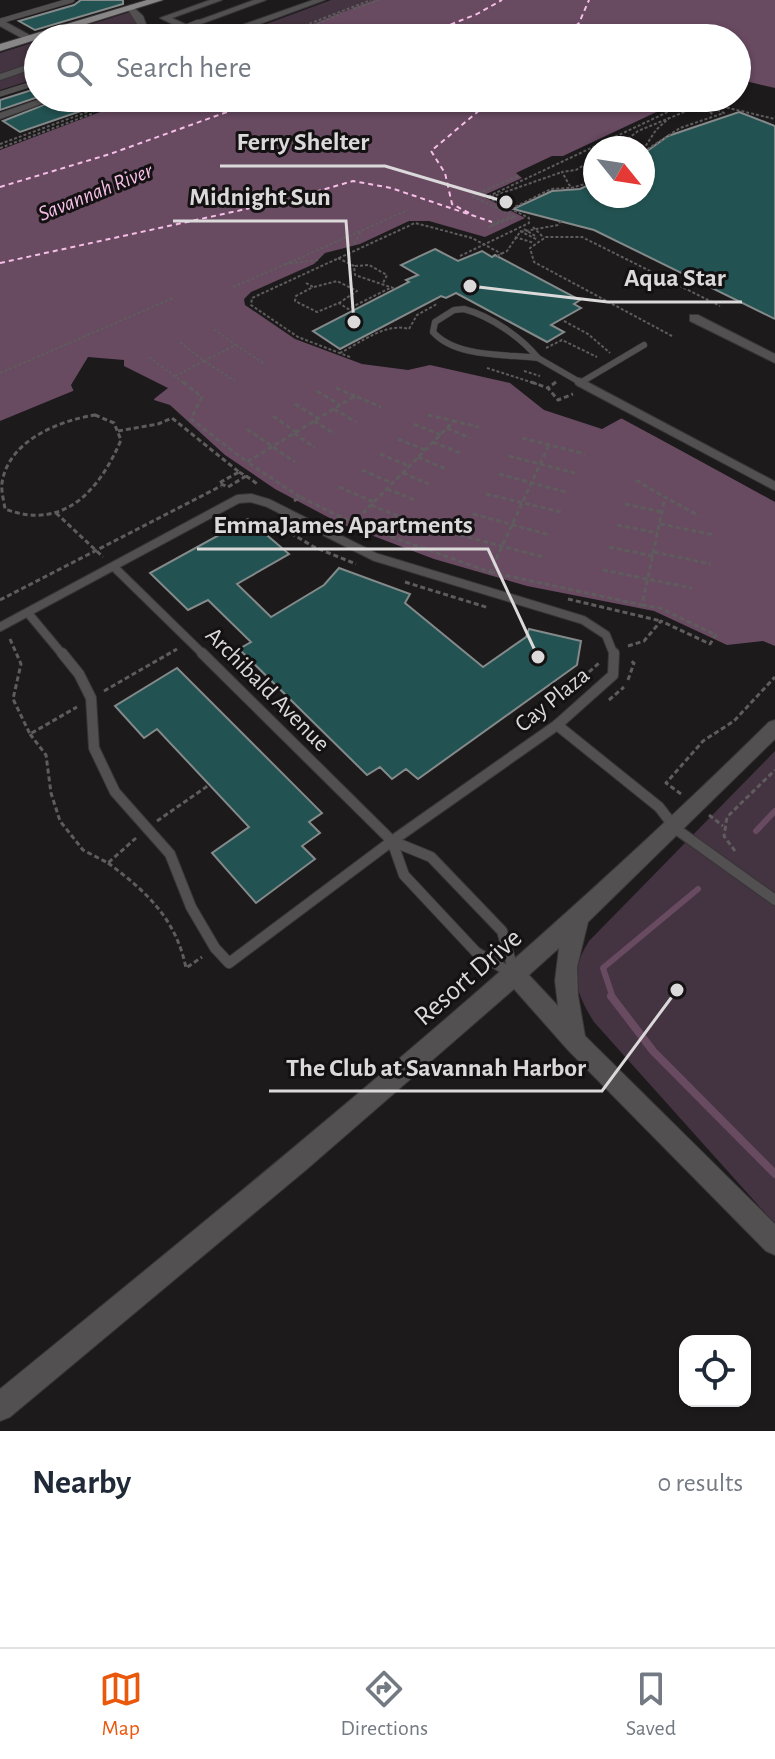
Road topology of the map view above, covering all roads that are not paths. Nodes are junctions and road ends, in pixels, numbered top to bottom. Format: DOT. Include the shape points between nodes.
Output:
graph roads {
  1 [pos="72,0"];
  2 [pos="158,0"];
  3 [pos="262,0"];
  4 [pos="321,0"];
  5 [pos="214,1"];
  6 [pos="134,4"];
  7 [pos="0,22"];
  8 [pos="198,22"];
  9 [pos="75,24"];
  10 [pos="142,24"];
  11 [pos="175,24"];
  12 [pos="193,24"];
  13 [pos="252,24"];
  14 [pos="24,36"];
  15 [pos="24,41"];
  16 [pos="0,48"];
  17 [pos="24,69"];
  18 [pos="0,77"];
  19 [pos="24,86"];
  20 [pos="0,94"];
  21 [pos="24,108"];
  22 [pos="0,116"];
  23 [pos="694,318"];
  24 [pos="644,345"];
  25 [pos="538,358"];
  26 [pos="775,359"];
  27 [pos="580,383"];
  28 [pos="775,486"];
  29 [pos="115,568"];
  30 [pos="28,613"];
  31 [pos="0,627"];
  32 [pos="557,725"];
  33 [pos="775,727"];
  34 [pos="676,829"];
  35 [pos="392,841"];
  36 [pos="775,900"];
  37 [pos="582,915"];
  38 [pos="515,975"];
  39 [pos="576,1042"];
  40 [pos="775,1242"];
  41 [pos="0,1407"];
  1 -- 7 [label="lane"];
  2 -- 6 [label="main road"];
  3 -- 8 [label="street"];
  4 -- 13 [label="street"];
  5 -- 11 [label="street" via="164,18"];
  6 -- 9 [label="main road"];
  6 -- 10 [label="street"];
  7 -- 14 [label="street"];
  8 -- 12 [label="lane"];
  15 -- 16 [label="main road"];
  17 -- 18 [label="street"];
  19 -- 20 [label="lane"];
  21 -- 22 [label="street"];
  23 -- 26 [label="street"];
  24 -- 27 [label="lane"];
  25 -- 25 [label="lane" via="527,344 476,312 454,310 435,322 433,332 447,345"];
  25 -- 27 [label="lane"];
  27 -- 28 [label="lane"];
  29 -- 30 [label="lane, Cay Plaza"];
  29 -- 32 [label="lane, Cay Plaza" via="238,499 268,503 375,557 583,620 606,632 618,650 613,675"];
  29 -- 35 [label="lane, Archibald Avenue"];
  30 -- 31 [label="lane, Cay Plaza"];
  30 -- 35 [label="lane, Cay Plaza" via="79,674 91,698 94,748 115,792 170,854 191,907 229,963"];
  32 -- 34 [label="lane" via="659,807"];
  32 -- 35 [label="lane, Cay Plaza"];
  33 -- 34 [label="street, Resort Drive"];
  34 -- 36 [label="lane"];
  34 -- 37 [label="street, Resort Drive"];
  35 -- 38 [label="lane, Archibald Avenue" via="404,875 476,952"];
  35 -- 38 [label="lane, Archibald Avenue" via="431,857 502,931"];
  37 -- 38 [label="street, Resort Drive"];
  37 -- 39 [label="street" via="568,945 564,974"];
  38 -- 39 [label="street"];
  38 -- 41 [label="street, Resort Drive"];
  39 -- 40 [label="street"];
}
